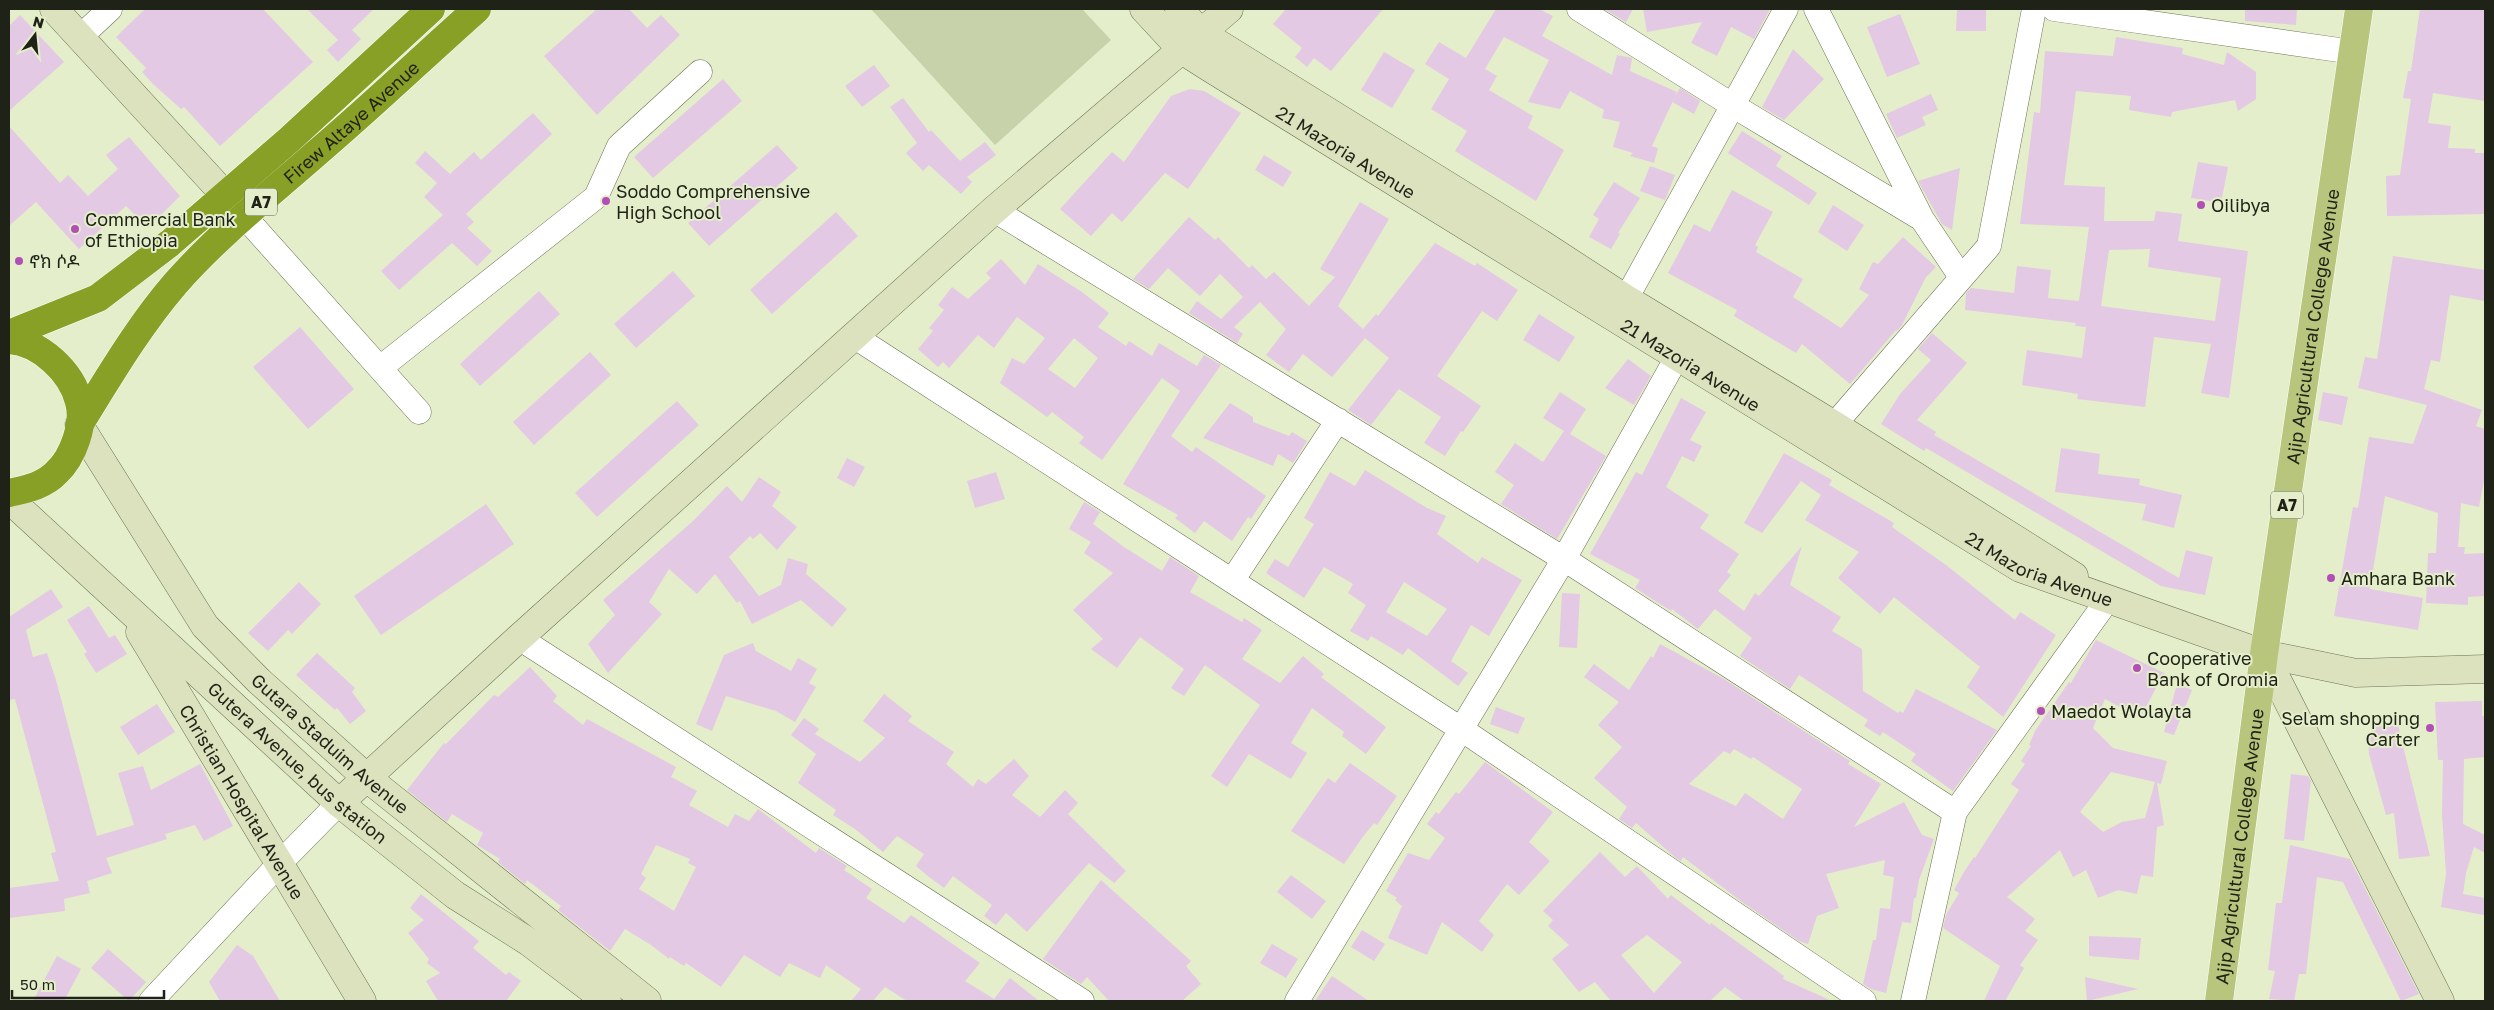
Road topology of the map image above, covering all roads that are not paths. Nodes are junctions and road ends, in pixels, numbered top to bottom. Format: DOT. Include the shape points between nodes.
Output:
graph roads {
  1 [pos="54,9"];
  2 [pos="110,9"];
  3 [pos="431,9"];
  4 [pos="477,9"];
  5 [pos="1144,9"];
  6 [pos="1179,9"];
  7 [pos="1229,9"];
  8 [pos="1579,9"];
  9 [pos="1786,9"];
  10 [pos="1816,9"];
  11 [pos="2034,9"];
  12 [pos="2054,9"];
  13 [pos="2359,9"];
  14 [pos="80,37"];
  15 [pos="1192,42"];
  16 [pos="2353,52"];
  17 [pos="700,72"];
  18 [pos="1732,105"];
  19 [pos="226,196"];
  20 [pos="994,210"];
  21 [pos="244,216"];
  22 [pos="1922,219"];
  23 [pos="1961,277"];
  24 [pos="1626,300"];
  25 [pos="9,334"];
  26 [pos="855,337"];
  27 [pos="9,340"];
  28 [pos="1682,347"];
  29 [pos="380,368"];
  30 [pos="420,412"];
  31 [pos="1338,420"];
  32 [pos="79,425"];
  33 [pos="1834,425"];
  34 [pos="9,493"];
  35 [pos="9,499"];
  36 [pos="1564,559"];
  37 [pos="1232,581"];
  38 [pos="2109,598"];
  39 [pos="122,601"];
  40 [pos="519,638"];
  41 [pos="2264,654"];
  42 [pos="2485,668"];
  43 [pos="1461,729"];
  44 [pos="367,778"];
  45 [pos="339,803"];
  46 [pos="1955,812"];
  47 [pos="280,863"];
  48 [pos="357,997"];
  49 [pos="151,1001"];
  50 [pos="607,1001"];
  51 [pos="646,1001"];
  52 [pos="1082,1001"];
  53 [pos="1297,1001"];
  54 [pos="1864,1001"];
  55 [pos="1913,1001"];
  56 [pos="2219,1001"];
  57 [pos="2440,1001"];
  1 -- 14 [label="main road"];
  2 -- 14 [label="street"];
  3 -- 19 [label="highway, Firew Altaye Avenue / A7"];
  4 -- 21 [label="highway, Firew Altaye Avenue / A7"];
  5 -- 15 [label="main road, 21 Mazoria Avenue"];
  6 -- 15 [label="main road, 21 Mazoria Avenue"];
  7 -- 15 [label="main road"];
  8 -- 18 [label="street"];
  9 -- 18 [label="street"];
  10 -- 22 [label="street"];
  11 -- 23 [label="street" via="1989,246"];
  12 -- 16 [label="street"];
  13 -- 16 [label="main road, Ajip Agricultural College Avenue / A7"];
  14 -- 19 [label="main road"];
  15 -- 20 [label="main road"];
  15 -- 24 [label="main road, 21 Mazoria Avenue" via="1540,243"];
  15 -- 28 [label="main road, 21 Mazoria Avenue"];
  16 -- 41 [label="main road, Ajip Agricultural College Avenue / A7"];
  17 -- 29 [label="street" via="619,146 596,197"];
  18 -- 22 [label="street"];
  18 -- 24 [label="street"];
  19 -- 21 [label="highway"];
  19 -- 25 [label="highway, Firew Altaye Avenue / A7" via="98,298"];
  20 -- 26 [label="main road"];
  20 -- 31 [label="street"];
  21 -- 29 [label="street"];
  21 -- 32 [label="highway, Firew Altaye Avenue / A7" via="174,285 127,348"];
  22 -- 23 [label="street"];
  23 -- 33 [label="street"];
  24 -- 28 [label="main road, 21 Mazoria Avenue"];
  26 -- 37 [label="street"];
  26 -- 40 [label="main road"];
  27 -- 32 [label="highway, A7" via="20,340 40,351 72,382 80,403"];
  28 -- 33 [label="main road, 21 Mazoria Avenue"];
  28 -- 36 [label="street"];
  28 -- 38 [label="main road, 21 Mazoria Avenue" via="2020,568"];
  29 -- 30 [label="street"];
  31 -- 36 [label="street"];
  31 -- 37 [label="street"];
  32 -- 34 [label="highway, A7" via="71,454 57,473 36,487"];
  32 -- 44 [label="main road, Gutara Staduim Avenue" via="205,626 259,682"];
  33 -- 38 [label="main road, 21 Mazoria Avenue"];
  35 -- 39 [label="main road, Gutera Avenue, bus station"];
  36 -- 43 [label="street"];
  36 -- 46 [label="street"];
  37 -- 43 [label="street"];
  38 -- 41 [label="main road"];
  38 -- 46 [label="street"];
  39 -- 45 [label="main road, Gutera Avenue, bus station"];
  39 -- 47 [label="main road, Christian Hospital Avenue"];
  40 -- 44 [label="main road"];
  40 -- 52 [label="street"];
  41 -- 42 [label="main road" via="2356,673"];
  41 -- 56 [label="main road, Ajip Agricultural College Avenue / A7"];
  41 -- 57 [label="main road"];
  43 -- 53 [label="street"];
  43 -- 54 [label="street"];
  44 -- 45 [label="main road"];
  44 -- 51 [label="main road, Gutara Staduim Avenue"];
  45 -- 47 [label="street"];
  45 -- 50 [label="main road, Gutera Avenue, bus station" via="455,895 529,942"];
  46 -- 55 [label="street"];
  47 -- 48 [label="main road, Christian Hospital Avenue"];
  47 -- 49 [label="street"];
}
